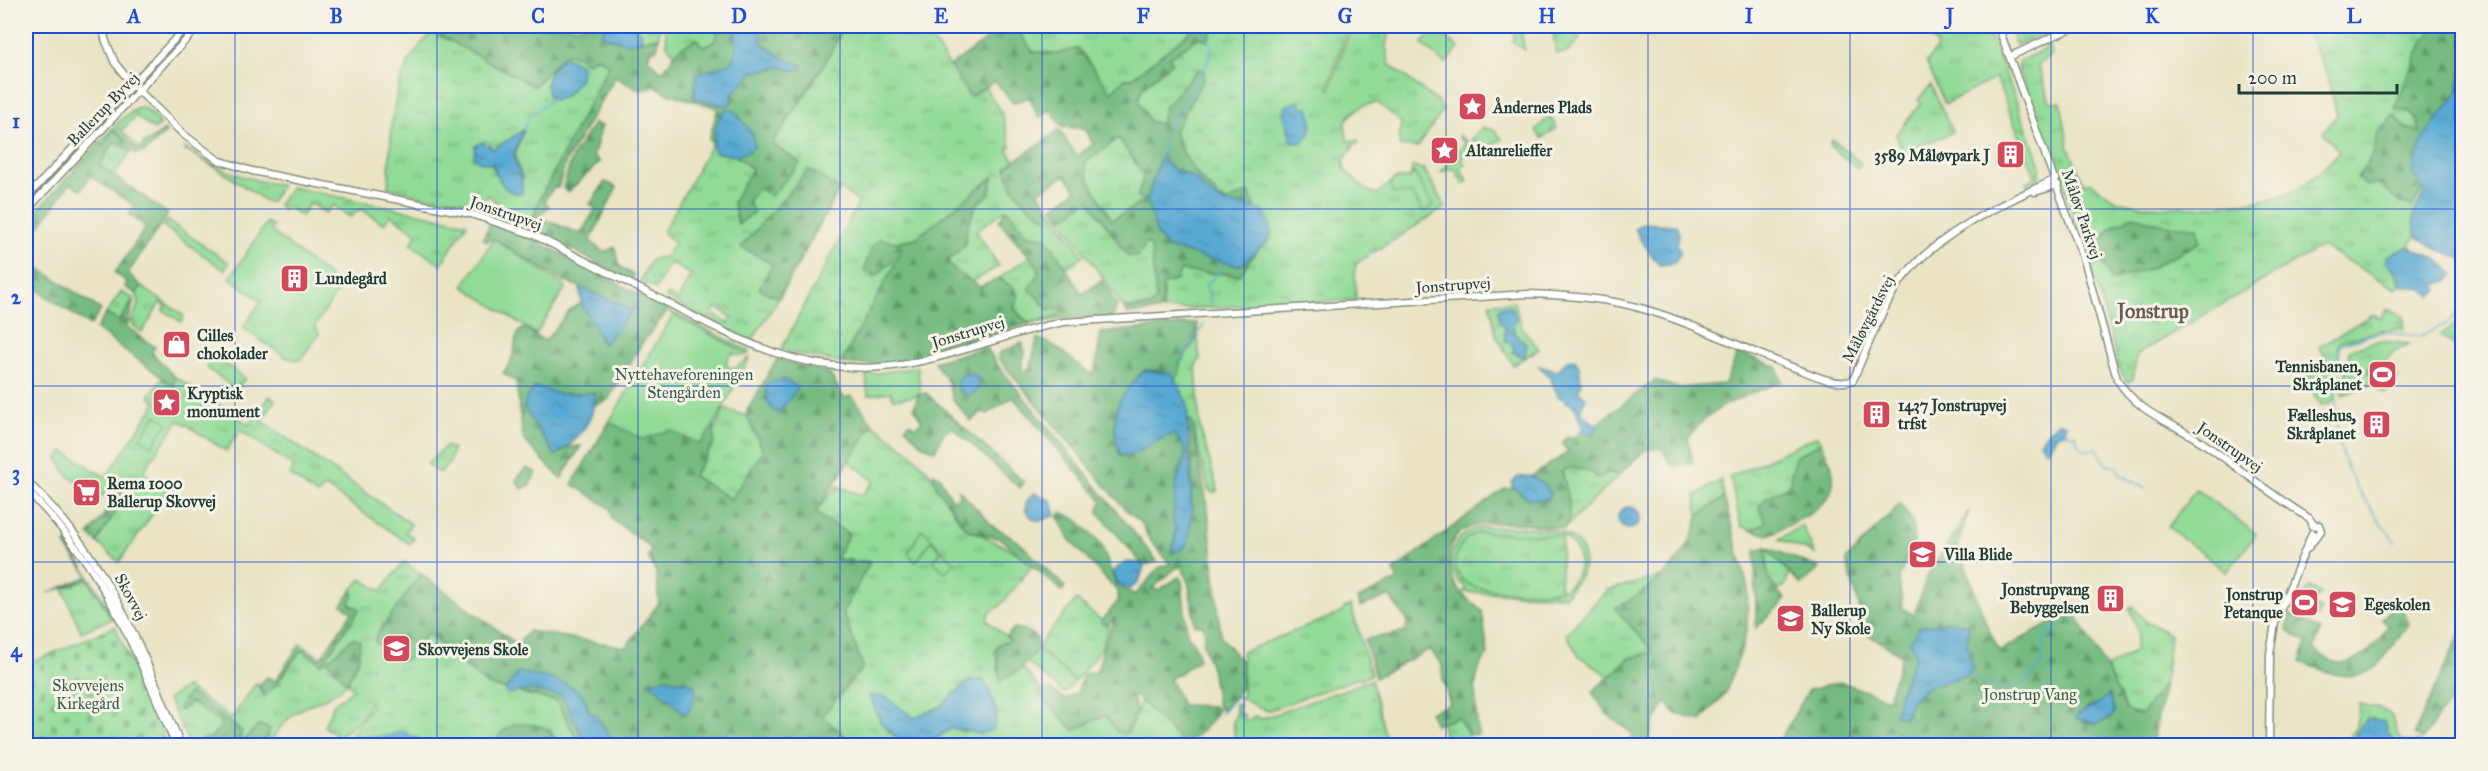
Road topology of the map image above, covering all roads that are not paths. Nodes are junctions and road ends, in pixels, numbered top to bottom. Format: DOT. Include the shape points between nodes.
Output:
graph roads {
  1 [pos="103,26"];
  2 [pos="187,26"];
  3 [pos="199,26"];
  4 [pos="1998,26"];
  5 [pos="2076,26"];
  6 [pos="2011,56"];
  7 [pos="131,83"];
  8 [pos="140,91"];
  9 [pos="2057,182"];
  10 [pos="26,198"];
  11 [pos="26,211"];
  12 [pos="1853,380"];
  13 [pos="2141,408"];
  14 [pos="26,481"];
  15 [pos="26,490"];
  16 [pos="176,746"];
  17 [pos="181,746"];
  18 [pos="2269,746"];
  1 -- 7 [label="street, Jonstrupvej" via="115,63"];
  2 -- 7 [label="street, Ballerup Byvej"];
  3 -- 8 [label="street, Ballerup Byvej"];
  4 -- 6 [label="street, Måløv Parkvej"];
  5 -- 6 [label="street"];
  6 -- 9 [label="street, Måløv Parkvej"];
  7 -- 8 [label="street, Jonstrupvej"];
  7 -- 10 [label="street, Ballerup Byvej"];
  8 -- 11 [label="street, Ballerup Byvej"];
  8 -- 12 [label="street, Jonstrupvej" via="193,143 234,166 471,214 507,225 754,347 812,364 861,368 907,363 1064,322 1528,294 1576,296 1633,306 1817,375 1842,382"];
  9 -- 12 [label="street, Måløvgårdsvej" via="1958,229 1911,269 1892,294"];
  9 -- 13 [label="street, Måløv Parkvej" via="2085,263 2117,380"];
  13 -- 18 [label="street, Jonstrupvej" via="2204,444 2301,513 2314,530 2273,631"];
  14 -- 17 [label="street, Skovvej" via="70,528 109,584 140,645"];
  15 -- 16 [label="street, Skovvej" via="95,571 137,653"];
}
